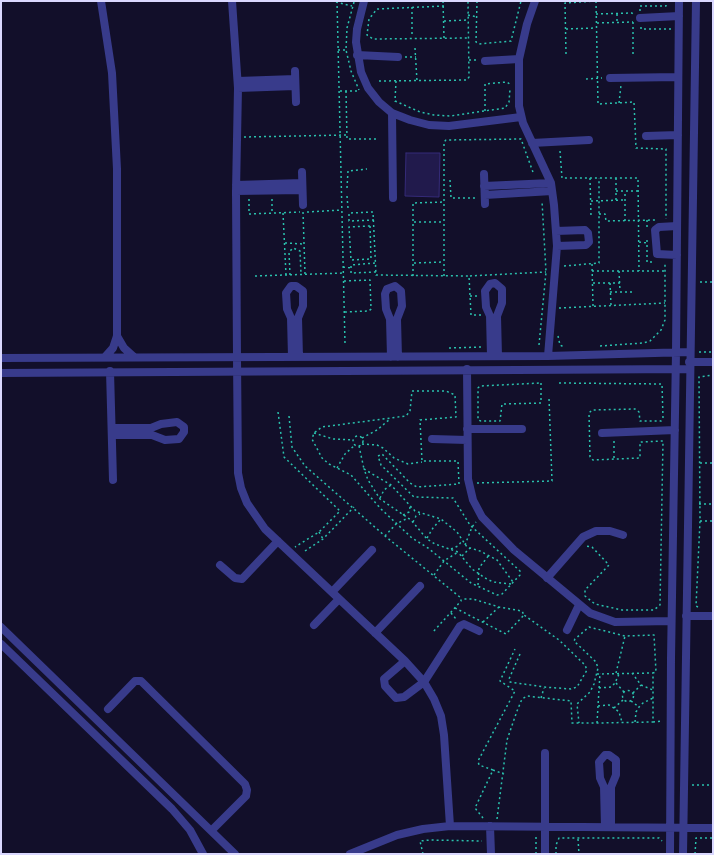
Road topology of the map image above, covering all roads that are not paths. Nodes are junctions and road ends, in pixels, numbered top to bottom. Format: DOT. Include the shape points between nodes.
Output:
graph roads {
  1 [pos="100,1"];
  2 [pos="232,1"];
  3 [pos="364,1"];
  4 [pos="535,1"];
  5 [pos="679,1"];
  6 [pos="696,1"];
  7 [pos="679,16"];
  8 [pos="636,20"];
  9 [pos="357,55"];
  10 [pos="398,57"];
  11 [pos="520,60"];
  12 [pos="485,61"];
  13 [pos="678,77"];
  14 [pos="610,78"];
  15 [pos="238,85"];
  16 [pos="296,102"];
  17 [pos="392,113"];
  18 [pos="521,117"];
  19 [pos="678,135"];
  20 [pos="646,136"];
  21 [pos="589,140"];
  22 [pos="532,143"];
  23 [pos="302,172"];
  24 [pos="484,174"];
  25 [pos="302,186"];
  26 [pos="484,186"];
  27 [pos="552,187"];
  28 [pos="236,188"];
  29 [pos="393,198"];
  30 [pos="303,208"];
  31 [pos="677,226"];
  32 [pos="556,231"];
  33 [pos="557,246"];
  34 [pos="677,255"];
  35 [pos="118,336"];
  36 [pos="676,352"];
  37 [pos="690,352"];
  38 [pos="495,356"];
  39 [pos="548,356"];
  40 [pos="105,357"];
  41 [pos="134,357"];
  42 [pos="296,357"];
  43 [pos="395,357"];
  44 [pos="1,358"];
  45 [pos="237,358"];
  46 [pos="713,362"];
  47 [pos="689,365"];
  48 [pos="467,369"];
  49 [pos="676,369"];
  50 [pos="110,371"];
  51 [pos="237,371"];
  52 [pos="1,373"];
  53 [pos="467,429"];
  54 [pos="522,429"];
  55 [pos="675,430"];
  56 [pos="112,432"];
  57 [pos="602,433"];
  58 [pos="432,439"];
  59 [pos="467,440"];
  60 [pos="113,480"];
  61 [pos="623,535"];
  62 [pos="278,541"];
  63 [pos="372,550"];
  64 [pos="672,562"];
  65 [pos="687,562"];
  66 [pos="220,565"];
  67 [pos="547,578"];
  68 [pos="420,586"];
  69 [pos="332,592"];
  70 [pos="339,599"];
  71 [pos="579,606"];
  72 [pos="686,616"];
  73 [pos="713,616"];
  74 [pos="671,621"];
  75 [pos="314,625"];
  76 [pos="1,627"];
  77 [pos="567,630"];
  78 [pos="479,631"];
  79 [pos="375,633"];
  80 [pos="1,644"];
  81 [pos="671,658"];
  82 [pos="685,658"];
  83 [pos="405,661"];
  84 [pos="424,682"];
  85 [pos="108,708"];
  86 [pos="545,753"];
  87 [pos="450,826"];
  88 [pos="493,826"];
  89 [pos="545,827"];
  90 [pos="608,827"];
  91 [pos="670,828"];
  92 [pos="683,828"];
  93 [pos="713,828"];
  94 [pos="212,830"];
  95 [pos="203,854"];
  96 [pos="235,854"];
  97 [pos="350,854"];
  98 [pos="491,854"];
  99 [pos="545,854"];
  100 [pos="670,854"];
  101 [pos="683,854"];
  1 -- 35 [label="street" via="112,73 117,169"];
  2 -- 15 [label="street"];
  3 -- 9 [label="street" via="357,29"];
  4 -- 11 [label="street" via="527,24"];
  5 -- 7 [label="street"];
  6 -- 37 [label="street"];
  7 -- 8 [label="street"];
  7 -- 13 [label="street"];
  9 -- 10 [label="street"];
  9 -- 17 [label="street" via="368,88"];
  11 -- 12 [label="street"];
  11 -- 18 [label="street"];
  13 -- 14 [label="street"];
  13 -- 19 [label="street"];
  15 -- 16 [label="street" via="295,79"];
  15 -- 28 [label="street"];
  17 -- 18 [label="street" via="429,125 449,126"];
  17 -- 29 [label="street"];
  18 -- 22 [label="street"];
  19 -- 20 [label="street"];
  19 -- 31 [label="street"];
  21 -- 22 [label="street"];
  22 -- 27 [label="street"];
  23 -- 25 [label="street"];
  24 -- 26 [label="street"];
  25 -- 28 [label="street"];
  25 -- 30 [label="street"];
  26 -- 27 [label="street"];
  26 -- 27 [label="street" via="485,199"];
  27 -- 32 [label="street"];
  28 -- 45 [label="street"];
  31 -- 34 [label="street"];
  31 -- 34 [label="street" via="659,227 655,230 657,254"];
  32 -- 33 [label="street"];
  32 -- 33 [label="street" via="585,230 589,242 586,245"];
  33 -- 39 [label="street"];
  34 -- 36 [label="street"];
  35 -- 40 [label="street" via="113,348"];
  35 -- 41 [label="street" via="124,348"];
  36 -- 37 [label="street"];
  36 -- 39 [label="street"];
  36 -- 49 [label="street"];
  37 -- 47 [label="street"];
  38 -- 38 [label="street" via="497,316 502,303 502,289 495,283 485,291"];
  38 -- 39 [label="street"];
  38 -- 43 [label="street"];
  40 -- 41 [label="street"];
  40 -- 44 [label="street"];
  41 -- 45 [label="street"];
  42 -- 42 [label="street" via="298,318 303,306 303,291 296,286 288,289 286,293"];
  42 -- 43 [label="street"];
  42 -- 45 [label="street"];
  43 -- 43 [label="street" via="397,318 402,306 402,291 395,286 387,289 385,294"];
  45 -- 51 [label="street"];
  46 -- 47 [label="street"];
  47 -- 49 [label="street"];
  47 -- 65 [label="street"];
  48 -- 49 [label="street"];
  48 -- 51 [label="street"];
  48 -- 53 [label="street"];
  49 -- 55 [label="street"];
  50 -- 51 [label="street"];
  50 -- 52 [label="street"];
  50 -- 56 [label="street"];
  51 -- 62 [label="street" via="238,473 241,488 255,517"];
  53 -- 54 [label="street"];
  53 -- 59 [label="street"];
  55 -- 57 [label="street"];
  55 -- 64 [label="street"];
  56 -- 56 [label="street" via="152,435 165,440 179,439 184,427 177,422"];
  56 -- 60 [label="street"];
  58 -- 59 [label="street"];
  59 -- 67 [label="street" via="469,483 473,500 482,517 514,550"];
  61 -- 67 [label="street" via="610,531 596,532 583,537"];
  62 -- 66 [label="street" via="242,579 235,578"];
  62 -- 69 [label="street"];
  63 -- 69 [label="street"];
  64 -- 65 [label="street"];
  64 -- 74 [label="street"];
  65 -- 72 [label="street"];
  67 -- 71 [label="street"];
  68 -- 79 [label="street"];
  69 -- 70 [label="street"];
  70 -- 75 [label="street"];
  70 -- 79 [label="street"];
  71 -- 74 [label="street" via="602,619 615,622"];
  71 -- 77 [label="street"];
  72 -- 73 [label="street"];
  72 -- 82 [label="street"];
  74 -- 81 [label="street"];
  76 -- 94 [label="street"];
  78 -- 84 [label="street" via="464,624 460,626"];
  79 -- 83 [label="street"];
  80 -- 95 [label="street" via="172,809 190,830"];
  81 -- 82 [label="street"];
  81 -- 91 [label="street"];
  82 -- 92 [label="street"];
  83 -- 84 [label="street"];
  83 -- 84 [label="street" via="386,676 385,686 396,698 401,698"];
  84 -- 87 [label="street" via="434,699 442,722"];
  85 -- 94 [label="street" via="135,681 141,681 245,784 246,796"];
  86 -- 89 [label="street"];
  87 -- 88 [label="street"];
  87 -- 97 [label="street" via="397,835"];
  88 -- 89 [label="street"];
  88 -- 98 [label="street"];
  89 -- 90 [label="street"];
  89 -- 99 [label="street"];
  90 -- 90 [label="street" via="611,788 616,775 616,760 609,755 601,758 599,762"];
  90 -- 91 [label="street"];
  91 -- 92 [label="street"];
  91 -- 100 [label="street"];
  92 -- 93 [label="street"];
  92 -- 101 [label="street"];
  94 -- 96 [label="street"];
}
